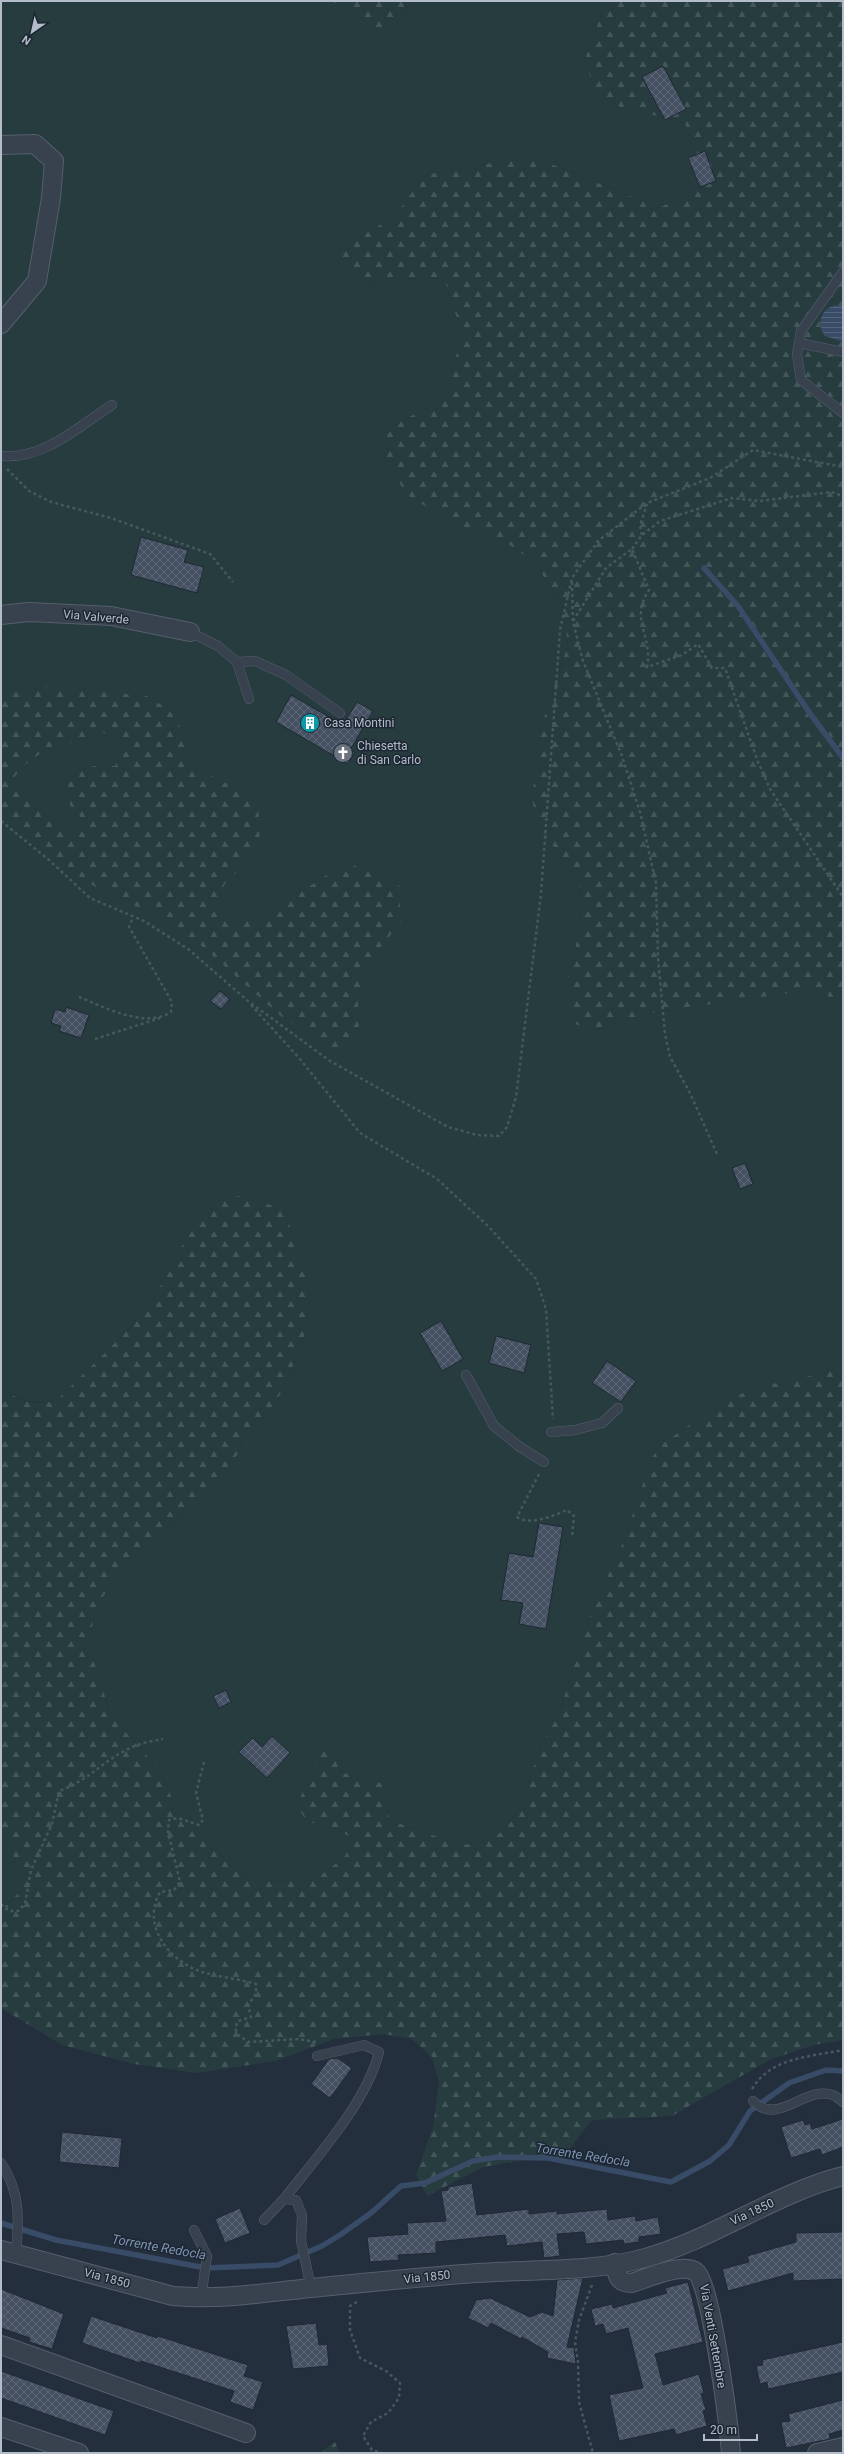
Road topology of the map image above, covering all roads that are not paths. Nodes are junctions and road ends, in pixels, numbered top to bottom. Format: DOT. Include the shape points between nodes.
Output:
graph roads {
  1 [pos="1,144"];
  2 [pos="843,272"];
  3 [pos="1,324"];
  4 [pos="799,343"];
  5 [pos="843,352"];
  6 [pos="112,405"];
  7 [pos="843,413"];
  8 [pos="1,456"];
  9 [pos="1,616"];
  10 [pos="190,632"];
  11 [pos="237,662"];
  12 [pos="249,699"];
  13 [pos="340,713"];
  14 [pos="466,1375"];
  15 [pos="618,1408"];
  16 [pos="551,1432"];
  17 [pos="544,1462"];
  18 [pos="316,2056"];
  19 [pos="753,2101"];
  20 [pos="843,2102"];
  21 [pos="1,2163"];
  22 [pos="843,2176"];
  23 [pos="284,2199"];
  24 [pos="264,2220"];
  25 [pos="194,2230"];
  26 [pos="11,2248"];
  27 [pos="607,2264"];
  28 [pos="311,2288"];
  29 [pos="201,2298"];
  30 [pos="1,2345"];
  31 [pos="1,2428"];
  32 [pos="246,2433"];
  33 [pos="843,2448"];
  34 [pos="79,2453"];
  35 [pos="731,2453"];
  36 [pos="817,2453"];
  1 -- 3 [label="street" via="35,144 54,160 51,198 37,281"];
  2 -- 4 [label="lane" via="801,331"];
  4 -- 5 [label="lane"];
  4 -- 7 [label="lane" via="796,354 801,380"];
  6 -- 8 [label="lane" via="52,446 13,457"];
  9 -- 10 [label="street, Via Valverde" via="29,612 111,616"];
  10 -- 11 [label="lane" via="218,646"];
  11 -- 12 [label="lane"];
  11 -- 13 [label="lane" via="255,661 286,675"];
  14 -- 17 [label="lane" via="494,1426"];
  15 -- 16 [label="lane" via="602,1423 575,1430"];
  18 -- 23 [label="lane" via="364,2045 379,2052 374,2072 333,2137"];
  19 -- 20 [label="lane" via="761,2109 770,2111 820,2094 833,2095"];
  21 -- 26 [label="lane" via="11,2178 19,2215"];
  22 -- 27 [label="street, Via 1850" via="770,2202 687,2245 643,2258"];
  23 -- 24 [label="lane"];
  23 -- 28 [label="lane" via="296,2200 302,2215 301,2241"];
  25 -- 29 [label="lane" via="207,2256"];
  26 -- 29 [label="street, Via 1850" via="174,2296"];
  27 -- 28 [label="street, Via 1850"];
  27 -- 35 [label="street, Via Venti Settembre" via="621,2281 626,2283 682,2268 697,2272 703,2280 711,2315"];
  28 -- 29 [label="street, Via 1850" via="245,2297"];
  30 -- 32 [label="street"];
  31 -- 34 [label="street"];
  33 -- 36 [label="street"];
}
